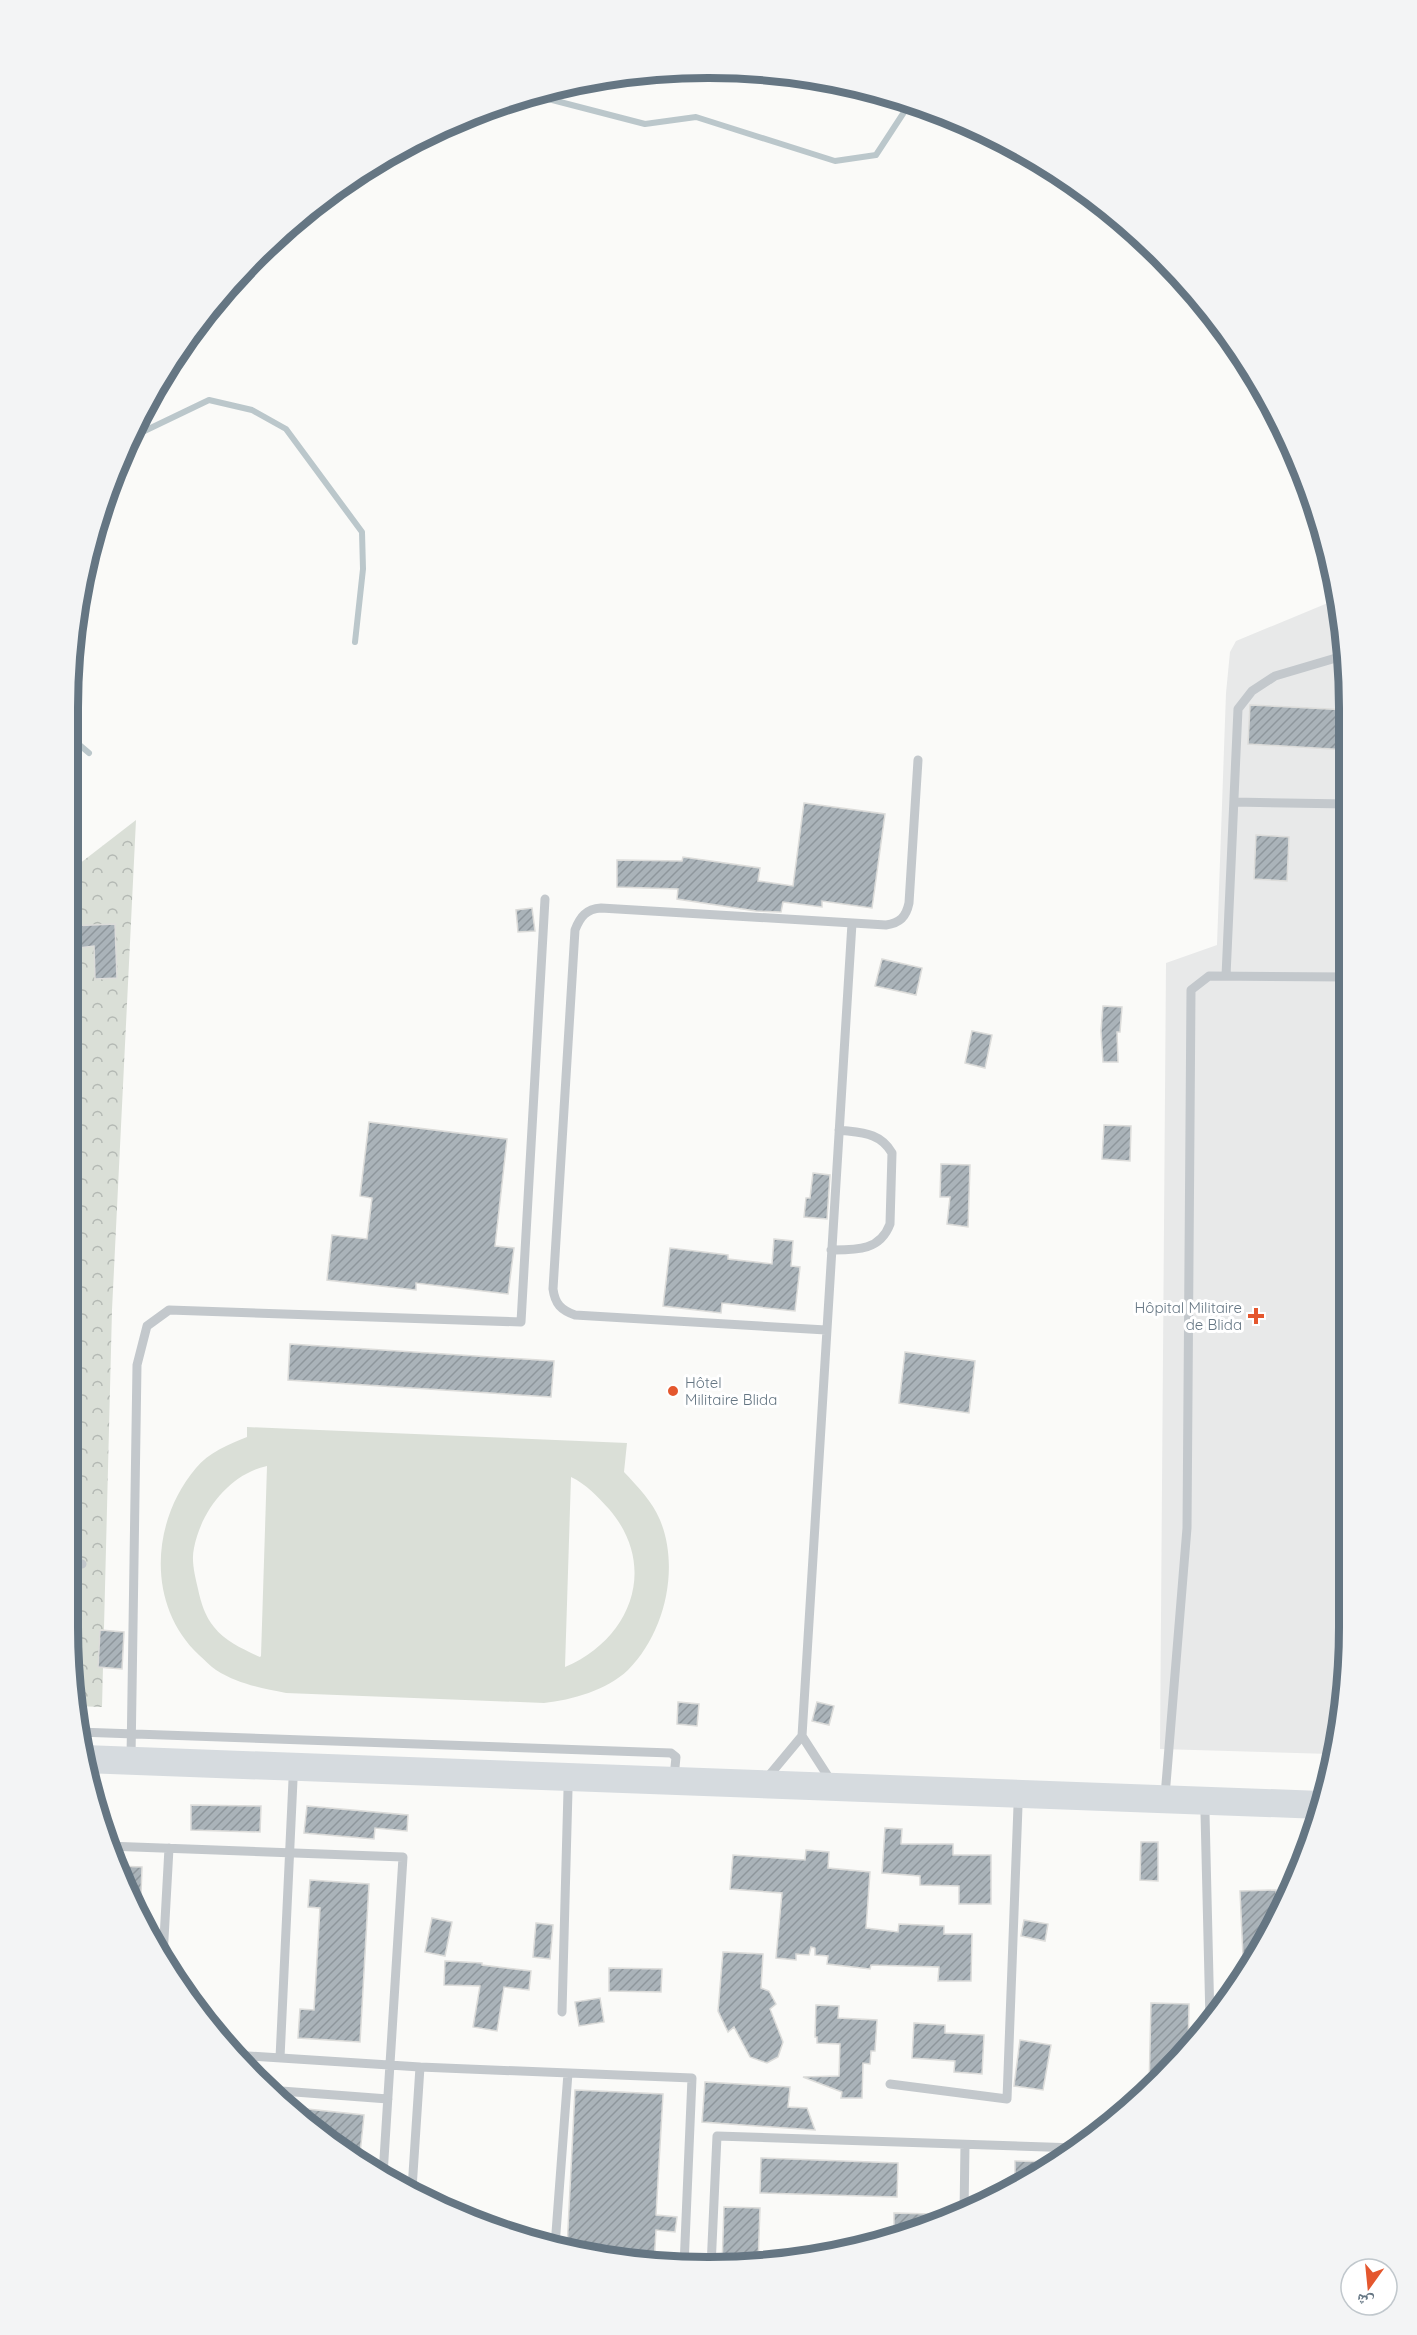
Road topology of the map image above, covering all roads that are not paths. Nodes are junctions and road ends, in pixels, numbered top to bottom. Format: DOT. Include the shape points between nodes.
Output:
graph roads {
  1 [pos="1337,658"];
  2 [pos="918,760"];
  3 [pos="1234,802"];
  4 [pos="1339,804"];
  5 [pos="545,899"];
  6 [pos="852,923"];
  7 [pos="1226,976"];
  8 [pos="1339,977"];
  9 [pos="839,1130"];
  10 [pos="831,1250"];
  11 [pos="826,1330"];
  12 [pos="87,1735"];
  13 [pos="802,1736"];
  14 [pos="131,1748"];
  15 [pos="92,1757"];
  16 [pos="95,1773"];
  17 [pos="293,1780"];
  18 [pos="763,1784"];
  19 [pos="835,1787"];
  20 [pos="568,1790"];
  21 [pos="1165,1799"];
  22 [pos="1313,1805"];
  23 [pos="1018,1806"];
  24 [pos="1205,1813"];
  25 [pos="1310,1817"];
  26 [pos="118,1846"];
  27 [pos="169,1848"];
  28 [pos="290,1853"];
  29 [pos="164,1945"];
  30 [pos="1210,2009"];
  31 [pos="562,2012"];
  32 [pos="247,2056"];
  33 [pos="280,2058"];
  34 [pos="392,2065"];
  35 [pos="420,2067"];
  36 [pos="568,2073"];
  37 [pos="890,2084"];
  38 [pos="288,2096"];
  39 [pos="388,2099"];
  40 [pos="965,2145"];
  41 [pos="1064,2148"];
  42 [pos="384,2167"];
  43 [pos="412,2183"];
  44 [pos="963,2203"];
  45 [pos="556,2238"];
  46 [pos="684,2256"];
  47 [pos="711,2257"];
  1 -- 3 [label="lane" via="1275,676 1252,691 1238,709"];
  2 -- 6 [label="lane" via="906,914 886,925"];
  3 -- 4 [label="lane"];
  3 -- 7 [label="lane"];
  5 -- 14 [label="lane" via="521,1322 169,1310 147,1326 137,1365"];
  6 -- 9 [label="lane"];
  6 -- 11 [label="lane" via="592,908 575,930 553,1289 558,1306 575,1315"];
  7 -- 8 [label="lane"];
  7 -- 21 [label="lane" via="1209,976 1191,990 1187,1528"];
  9 -- 10 [label="lane"];
  9 -- 10 [label="lane" via="877,1136 892,1153 890,1224 886,1234 873,1245"];
  10 -- 11 [label="lane"];
  11 -- 13 [label="lane"];
  12 -- 14 [label="lane"];
  13 -- 18 [label="lane"];
  13 -- 19 [label="lane"];
  14 -- 15 [label="main road"];
  14 -- 18 [label="main road"];
  16 -- 17 [label="main road"];
  17 -- 20 [label="main road"];
  17 -- 28 [label="lane"];
  18 -- 19 [label="main road"];
  19 -- 21 [label="main road"];
  20 -- 23 [label="main road"];
  20 -- 31 [label="lane"];
  21 -- 22 [label="main road"];
  23 -- 24 [label="main road"];
  23 -- 37 [label="lane" via="1007,2098"];
  24 -- 25 [label="main road"];
  24 -- 30 [label="lane"];
  26 -- 27 [label="lane"];
  27 -- 28 [label="lane"];
  27 -- 29 [label="lane"];
  28 -- 33 [label="lane"];
  28 -- 34 [label="lane" via="403,1857"];
  32 -- 33 [label="lane"];
  33 -- 34 [label="lane"];
  34 -- 35 [label="lane"];
  34 -- 39 [label="lane"];
  35 -- 36 [label="lane"];
  35 -- 43 [label="lane"];
  36 -- 45 [label="lane"];
  36 -- 46 [label="lane" via="692,2078"];
  38 -- 39 [label="lane"];
  39 -- 42 [label="lane"];
  40 -- 41 [label="lane"];
  40 -- 44 [label="lane"];
  40 -- 47 [label="lane" via="717,2136"];
}
